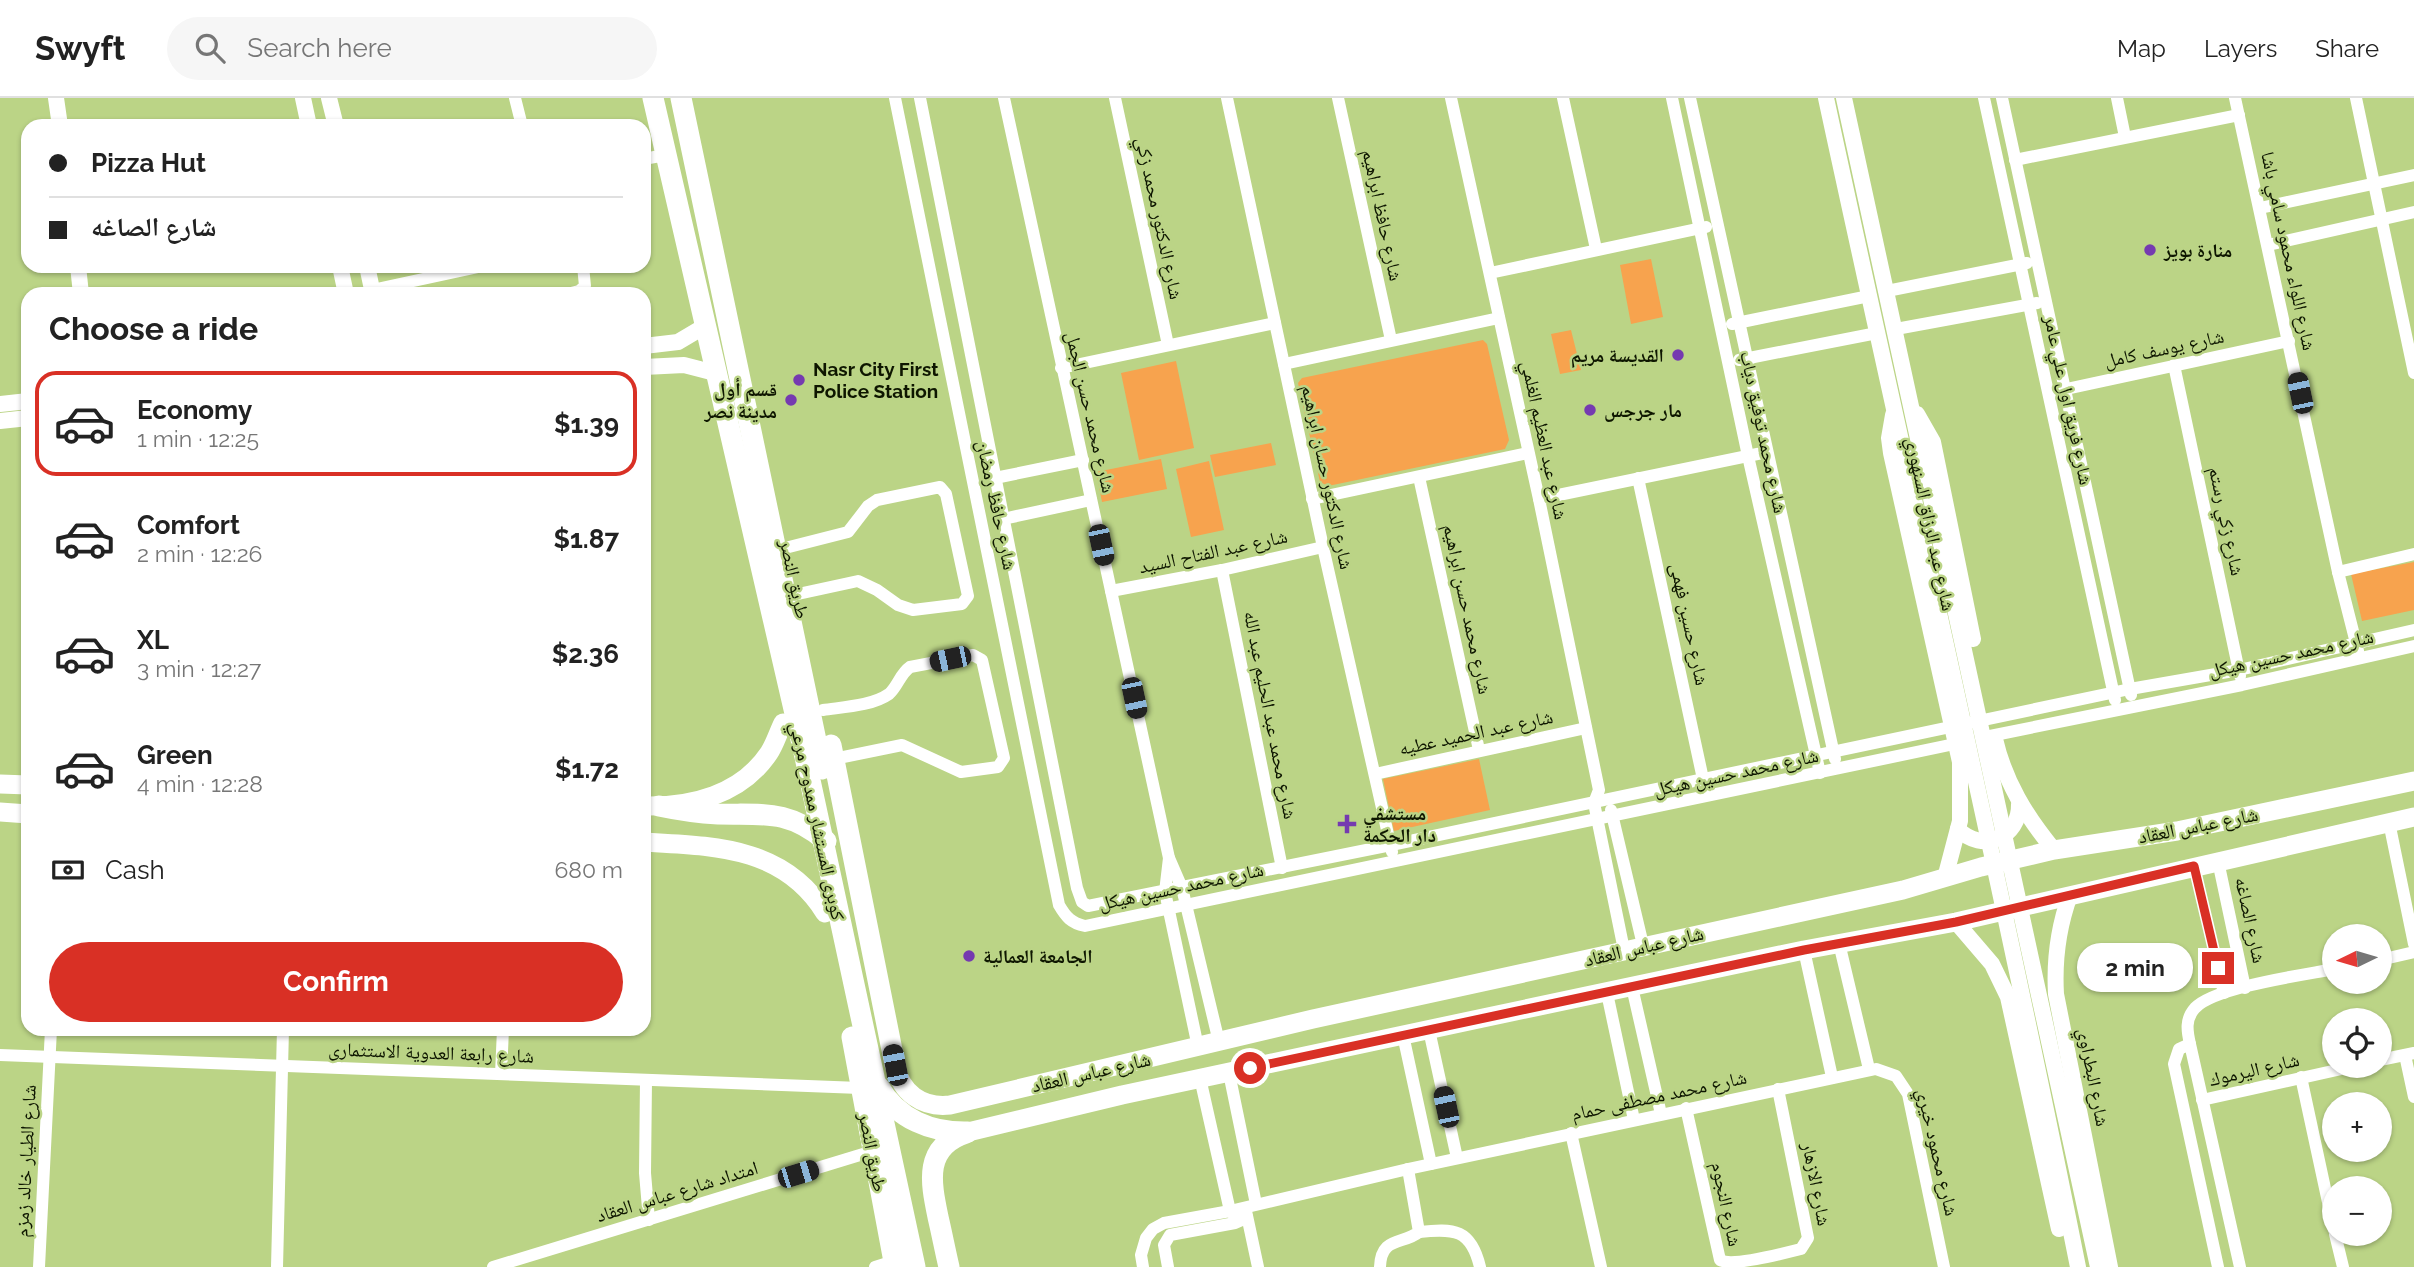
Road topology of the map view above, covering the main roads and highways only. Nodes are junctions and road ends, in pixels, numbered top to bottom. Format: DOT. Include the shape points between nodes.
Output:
graph roads {
  1 [pos="653,98"];
  2 [pos="681,98"];
  3 [pos="716,375"];
  4 [pos="741,382"];
  5 [pos="783,723"];
  6 [pos="2414,781"];
  7 [pos="0,784"];
  8 [pos="839,784"];
  9 [pos="21,785"];
  10 [pos="651,806"];
  11 [pos="0,812"];
  12 [pos="21,814"];
  13 [pos="2414,817"];
  14 [pos="651,842"];
  15 [pos="864,905"];
  16 [pos="825,913"];
  17 [pos="851,1036"];
  18 [pos="895,1065"];
  19 [pos="968,1132"];
  20 [pos="932,1186"];
  21 [pos="884,1209"];
  22 [pos="888,1265"];
  23 [pos="915,1267"];
  24 [pos="930,1267"];
  25 [pos="949,1267"];
  1 -- 3 [label="highway"];
  2 -- 4 [label="highway, طريق النصر"];
  3 -- 5 [label="highway" via="712,414"];
  3 -- 23 [label="highway, كوبرى المستشار ممدوح مرعي"];
  4 -- 8 [label="highway, طريق النصر" via="757,404"];
  4 -- 24 [label="highway, كوبرى المستشار ممدوح مرعي"];
  5 -- 8 [label="highway" via="797,788 807,799 820,802 832,796"];
  5 -- 10 [label="main road" via="770,752 739,783 700,801"];
  6 -- 18 [label="main road, شارع عباس العقاد" via="2177,831 2054,850 1903,890 942,1106 911,1094"];
  7 -- 9 [label="main road"];
  8 -- 15 [label="highway, طريق النصر"];
  10 -- 15 [label="highway" via="717,814 770,814 798,822 840,855"];
  11 -- 12 [label="main road"];
  13 -- 19 [label="main road, شارع عباس العقاد" via="1956,922 1200,1078"];
  14 -- 16 [label="main road" via="711,846 757,857 803,886"];
  15 -- 16 [label="highway" via="849,896 839,897"];
  15 -- 18 [label="highway, طريق النصر"];
  16 -- 17 [label="highway, طريق النصر"];
  17 -- 19 [label="highway" via="894,1108 924,1126"];
  17 -- 21 [label="highway, طريق النصر"];
  19 -- 20 [label="highway" via="952,1139 940,1152"];
  20 -- 21 [label="highway" via="904,1181 891,1189"];
  20 -- 25 [label="highway"];
  21 -- 22 [label="highway, طريق النصر"];
}
